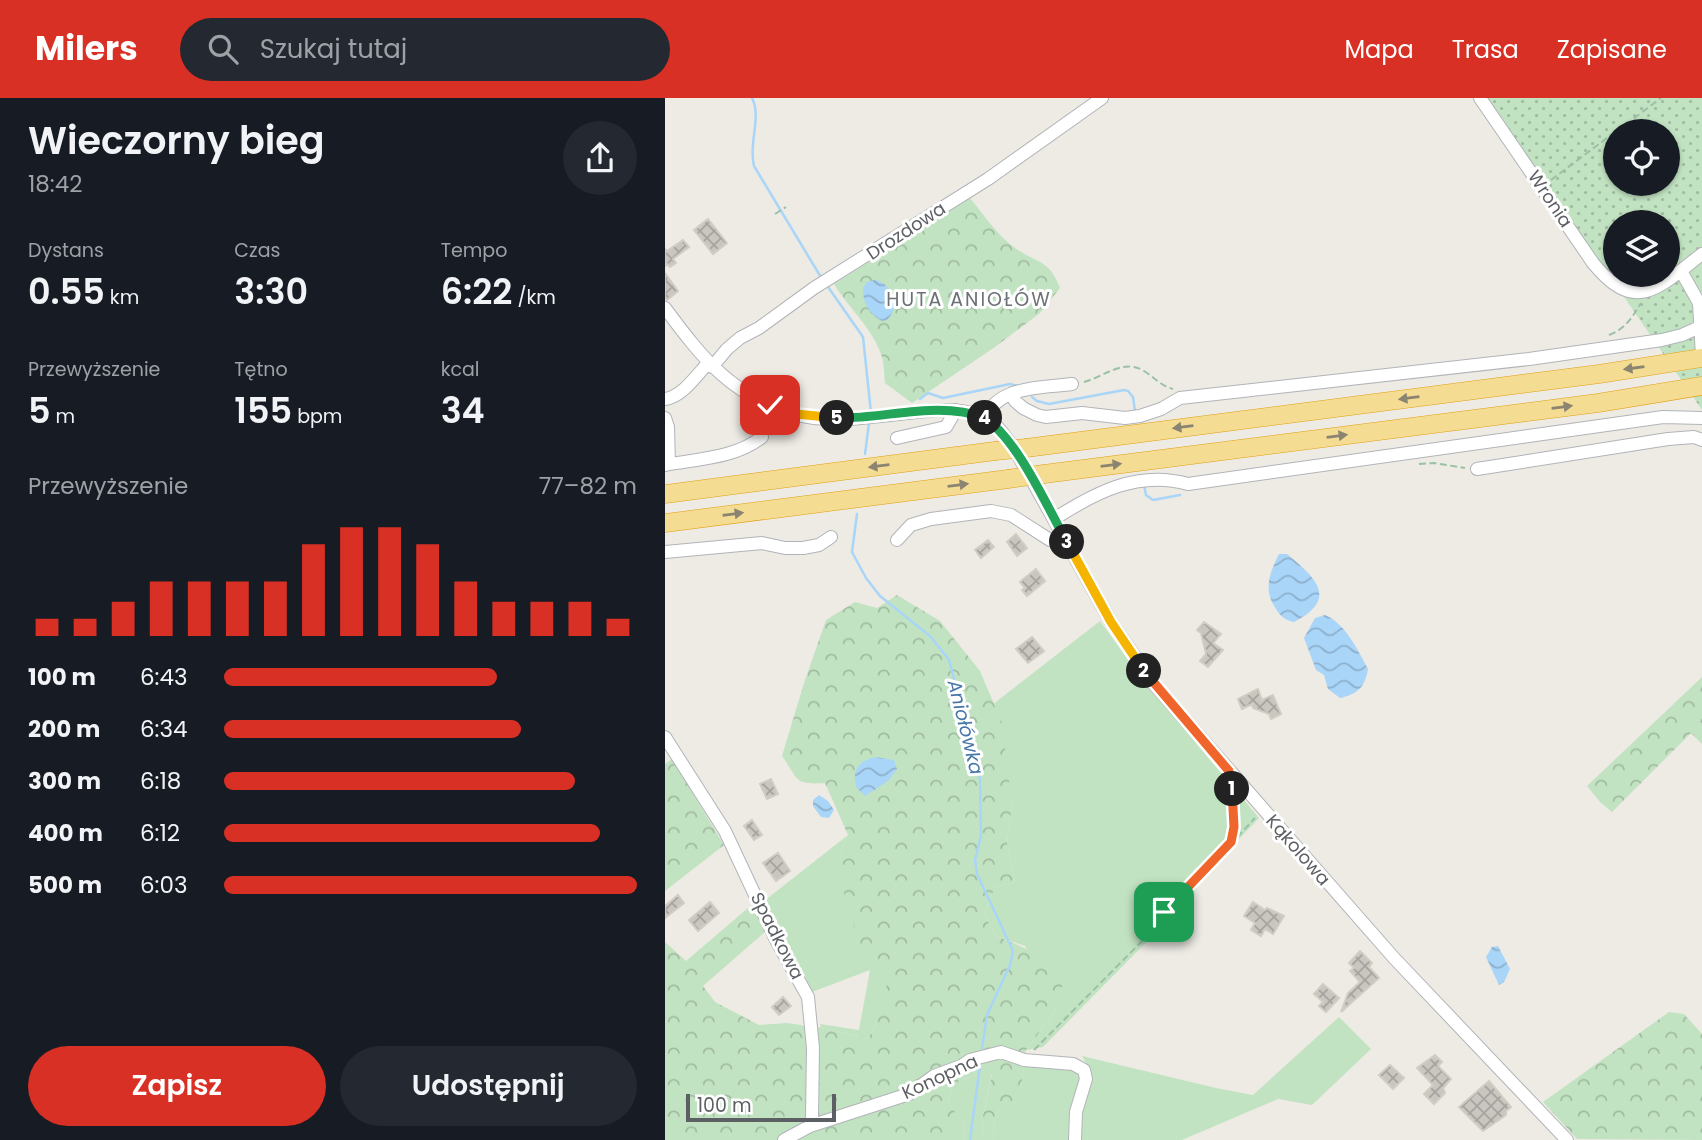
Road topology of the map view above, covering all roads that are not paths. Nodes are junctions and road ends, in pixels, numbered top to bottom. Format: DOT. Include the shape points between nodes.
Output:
graph roads {
  1 [pos="1102,98"];
  2 [pos="1480,98"];
  3 [pos="1702,254"];
  4 [pos="1681,271"];
  5 [pos="665,308"];
  6 [pos="1700,326"];
  7 [pos="1702,358"];
  8 [pos="710,365"];
  9 [pos="1072,384"];
  10 [pos="1702,386"];
  11 [pos="1012,393"];
  12 [pos="665,399"];
  13 [pos="956,410"];
  14 [pos="665,418"];
  15 [pos="985,418"];
  16 [pos="1702,418"];
  17 [pos="762,436"];
  18 [pos="897,438"];
  19 [pos="1702,439"];
  20 [pos="667,464"];
  21 [pos="1477,469"];
  22 [pos="665,494"];
  23 [pos="1054,519"];
  24 [pos="665,523"];
  25 [pos="831,537"];
  26 [pos="897,540"];
  27 [pos="1050,540"];
  28 [pos="665,552"];
  29 [pos="665,737"];
  30 [pos="810,1126"];
  31 [pos="784,1140"];
  32 [pos="1075,1140"];
  33 [pos="1567,1140"];
  1 -- 8 [label="street, Drozdowa" via="988,179 740,338"];
  2 -- 4 [label="street, Wronia" via="1605,278 1627,292 1641,293 1656,289"];
  3 -- 4 [label="street"];
  4 -- 6 [label="street" via="1699,303"];
  5 -- 8 [label="street, Kąkolowa"];
  6 -- 7 [label="street"];
  6 -- 11 [label="street" via="1662,340 1529,359 1180,398 1161,409 1125,418 1083,413 1046,417 1023,408"];
  7 -- 22 [label="highway, one-way, bridge"];
  8 -- 12 [label="street, Drozdowa" via="682,391"];
  8 -- 13 [label="street, Kąkolowa" via="747,394 796,414 854,418"];
  9 -- 11 [label="street"];
  24 -- 10 [label="highway, one-way, bridge"];
  11 -- 15 [label="street" via="997,400"];
  13 -- 15 [label="street, Kąkolowa"];
  13 -- 18 [label="street" via="946,427"];
  14 -- 20 [label="street"];
  15 -- 23 [label="street, Kąkolowa" via="1014,448"];
  16 -- 23 [label="street" via="1663,417 1188,484 1153,478 1119,486"];
  17 -- 20 [label="street" via="751,446 720,456"];
  19 -- 21 [label="street" via="1668,439"];
  23 -- 33 [label="street, Kąkolowa" via="1111,622 1182,719 1439,1007"];
  25 -- 28 [label="street" via="803,548 762,543"];
  26 -- 27 [label="street" via="911,525 991,510 1011,515"];
  29 -- 30 [label="street, Spadkowa" via="725,831 808,997 813,1048"];
  30 -- 31 [label="street"];
  30 -- 32 [label="street, Konopna" via="909,1094 934,1076 1001,1052 1024,1060 1073,1064 1084,1070"];
}
